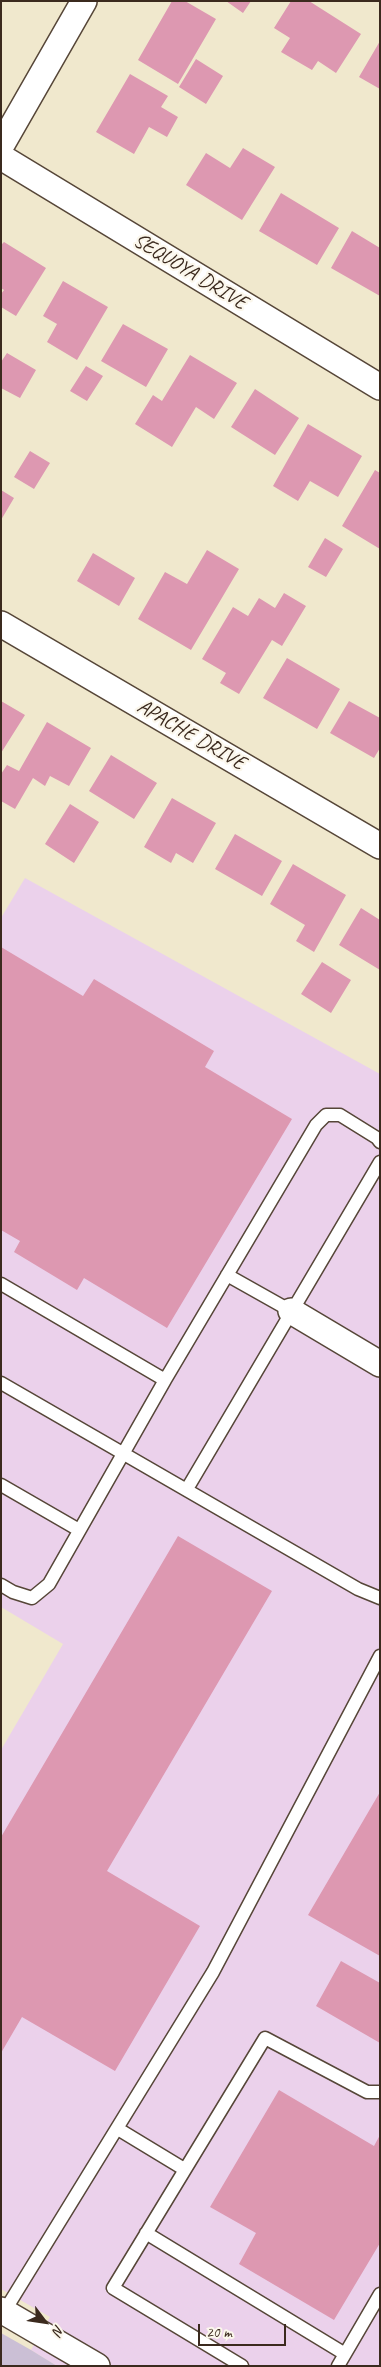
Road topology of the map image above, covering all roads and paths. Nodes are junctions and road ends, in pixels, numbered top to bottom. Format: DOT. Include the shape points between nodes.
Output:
graph roads {
  1 [pos="84,1"];
  2 [pos="1,146"];
  3 [pos="1,157"];
  4 [pos="380,387"];
  5 [pos="1,624"];
  6 [pos="380,846"];
  7 [pos="380,1142"];
  8 [pos="380,1162"];
  9 [pos="226,1276"];
  10 [pos="1,1284"];
  11 [pos="291,1311"];
  12 [pos="380,1364"];
  13 [pos="165,1380"];
  14 [pos="1,1382"];
  15 [pos="124,1453"];
  16 [pos="1,1485"];
  17 [pos="187,1490"];
  18 [pos="79,1530"];
  19 [pos="1,1585"];
  20 [pos="380,1598"];
  21 [pos="380,1656"];
  22 [pos="380,2092"];
  23 [pos="118,2129"];
  24 [pos="184,2169"];
  25 [pos="146,2233"];
  26 [pos="380,2294"];
  27 [pos="3,2311"];
  28 [pos="345,2354"];
  29 [pos="97,2366"];
  30 [pos="242,2366"];
  31 [pos="338,2366"];
  1 -- 2 [label="street"];
  3 -- 4 [label="street, SEQUOYA DRIVE"];
  5 -- 6 [label="street, APACHE DRIVE"];
  7 -- 9 [label="lane" via="340,1115 326,1115 316,1124"];
  8 -- 11 [label="lane"];
  9 -- 11 [label="lane"];
  9 -- 13 [label="lane"];
  10 -- 13 [label="lane"];
  11 -- 12 [label="street"];
  11 -- 17 [label="lane"];
  13 -- 15 [label="lane"];
  14 -- 15 [label="lane"];
  15 -- 17 [label="lane"];
  15 -- 18 [label="lane"];
  16 -- 18 [label="lane"];
  17 -- 20 [label="lane" via="358,1589"];
  18 -- 19 [label="lane" via="49,1584 32,1598"];
  21 -- 23 [label="lane" via="213,1972"];
  22 -- 24 [label="lane" via="367,2092 265,2038"];
  23 -- 24 [label="lane"];
  23 -- 27 [label="lane"];
  24 -- 25 [label="lane"];
  25 -- 28 [label="lane"];
  25 -- 30 [label="lane" via="112,2288"];
  26 -- 28 [label="lane"];
  27 -- 29 [label="street"];
  28 -- 31 [label="lane"];
}
